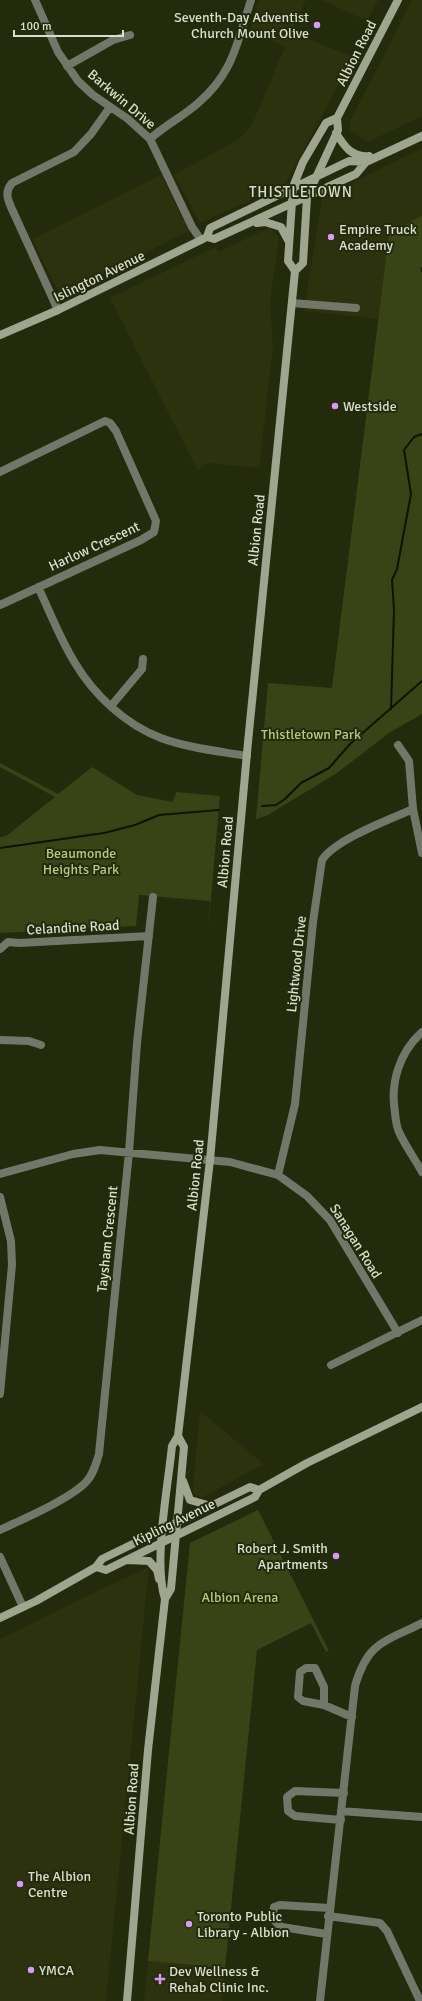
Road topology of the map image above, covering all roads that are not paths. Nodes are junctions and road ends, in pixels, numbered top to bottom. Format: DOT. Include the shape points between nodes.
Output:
graph roads {
  1 [pos="35,0"];
  2 [pos="250,0"];
  3 [pos="398,0"];
  4 [pos="130,35"];
  5 [pos="67,66"];
  6 [pos="110,107"];
  7 [pos="337,118"];
  8 [pos="336,133"];
  9 [pos="422,136"];
  10 [pos="150,139"];
  11 [pos="383,154"];
  12 [pos="366,162"];
  13 [pos="316,176"];
  14 [pos="293,187"];
  15 [pos="307,197"];
  16 [pos="290,205"];
  17 [pos="252,223"];
  18 [pos="204,238"];
  19 [pos="289,242"];
  20 [pos="295,271"];
  21 [pos="292,303"];
  22 [pos="356,308"];
  23 [pos="58,310"];
  24 [pos="0,335"];
  25 [pos="0,472"];
  26 [pos="38,587"];
  27 [pos="0,605"];
  28 [pos="143,659"];
  29 [pos="111,706"];
  30 [pos="398,745"];
  31 [pos="247,756"];
  32 [pos="413,809"];
  33 [pos="422,853"];
  34 [pos="154,897"];
  35 [pos="149,936"];
  36 [pos="1,948"];
  37 [pos="422,1032"];
  38 [pos="0,1040"];
  39 [pos="41,1045"];
  40 [pos="129,1152"];
  41 [pos="210,1160"];
  42 [pos="422,1172"];
  43 [pos="0,1174"];
  44 [pos="278,1175"];
  45 [pos="0,1197"];
  46 [pos="422,1320"];
  47 [pos="3,1333"];
  48 [pos="398,1333"];
  49 [pos="331,1365"];
  50 [pos="0,1394"];
  51 [pos="422,1407"];
  52 [pos="178,1436"];
  53 [pos="182,1478"];
  54 [pos="259,1490"];
  55 [pos="212,1506"];
  56 [pos="178,1523"];
  57 [pos="163,1529"];
  58 [pos="0,1530"];
  59 [pos="176,1536"];
  60 [pos="162,1542"];
  61 [pos="0,1557"];
  62 [pos="124,1560"];
  63 [pos="96,1567"];
  64 [pos="161,1586"];
  65 [pos="165,1599"];
  66 [pos="23,1606"];
  67 [pos="0,1618"];
  68 [pos="422,1623"];
  69 [pos="324,1705"];
  70 [pos="352,1717"];
  71 [pos="344,1793"];
  72 [pos="341,1811"];
  73 [pos="422,1817"];
  74 [pos="341,1820"];
  75 [pos="328,1912"];
  76 [pos="326,1934"];
  77 [pos="127,2001"];
  78 [pos="320,2001"];
  79 [pos="420,2001"];
  1 -- 5 [label="street, Barkwin Drive"];
  2 -- 10 [label="street" via="233,56 221,81 197,104"];
  3 -- 7 [label="main road, Albion Road"];
  4 -- 5 [label="street" via="113,40"];
  5 -- 6 [label="street, Barkwin Drive" via="83,87"];
  6 -- 10 [label="street, Barkwin Drive"];
  6 -- 23 [label="street" via="91,134 74,152 12,183 8,188 11,207"];
  7 -- 8 [label="main road, Albion Road"];
  7 -- 14 [label="main road, Albion Road" via="326,123 303,162"];
  8 -- 11 [label="main road" via="345,147 360,156"];
  8 -- 13 [label="main road, Albion Road"];
  9 -- 11 [label="main road, Islington Avenue"];
  10 -- 18 [label="street, Barkwin Drive" via="192,227"];
  11 -- 12 [label="main road, Islington Avenue"];
  12 -- 13 [label="main road, Islington Avenue" via="349,160"];
  12 -- 15 [label="main road, Islington Avenue" via="356,174"];
  13 -- 14 [label="main road, Islington Avenue"];
  13 -- 15 [label="main road, Albion Road"];
  14 -- 16 [label="main road, Albion Road"];
  14 -- 18 [label="main road, Islington Avenue" via="210,228"];
  15 -- 16 [label="main road, Islington Avenue"];
  15 -- 20 [label="main road, Albion Road" via="303,263"];
  16 -- 17 [label="main road, Islington Avenue"];
  16 -- 19 [label="main road, Albion Road"];
  17 -- 18 [label="main road, Islington Avenue" via="214,239"];
  17 -- 19 [label="main road" via="265,222 281,227"];
  18 -- 23 [label="main road, Islington Avenue"];
  19 -- 20 [label="main road, Albion Road" via="288,261"];
  20 -- 21 [label="main road, Albion Road"];
  21 -- 22 [label="street"];
  21 -- 31 [label="main road, Albion Road"];
  23 -- 24 [label="main road, Islington Avenue"];
  25 -- 26 [label="street, Harlow Crescent" via="106,421 116,431 155,514 154,532 148,536"];
  26 -- 27 [label="street, Harlow Crescent"];
  26 -- 29 [label="street" via="75,664"];
  28 -- 29 [label="street" via="142,669"];
  29 -- 31 [label="street" via="126,719 161,738 191,747"];
  30 -- 32 [label="street" via="409,761"];
  31 -- 41 [label="main road, Albion Road"];
  32 -- 33 [label="street"];
  32 -- 44 [label="street, Lightwood Drive" via="341,843 322,860 313,922 295,1104"];
  34 -- 35 [label="street, Taysham Crescent"];
  35 -- 36 [label="street, Celandine Road" via="8,942"];
  35 -- 40 [label="street, Taysham Crescent" via="137,1043"];
  37 -- 42 [label="street" via="409,1044 405,1052 397,1071 393,1094 399,1134"];
  38 -- 39 [label="street" via="29,1040"];
  40 -- 41 [label="street, Sanagan Road"];
  40 -- 43 [label="street, Sanagan Road" via="100,1150 73,1154"];
  40 -- 58 [label="street, Taysham Crescent" via="99,1454 94,1470 87,1482 75,1492"];
  41 -- 44 [label="street, Sanagan Road" via="230,1162"];
  41 -- 52 [label="main road, Albion Road"];
  44 -- 48 [label="street, Sanagan Road" via="307,1196 330,1220"];
  45 -- 47 [label="street" via="12,1241 12,1265"];
  46 -- 48 [label="street"];
  47 -- 50 [label="street"];
  48 -- 49 [label="street"];
  51 -- 54 [label="main road, Kipling Avenue" via="307,1463"];
  52 -- 53 [label="main road, Albion Road" via="184,1447"];
  52 -- 57 [label="main road, Albion Road" via="172,1446"];
  53 -- 55 [label="main road" via="190,1500"];
  53 -- 56 [label="main road, Albion Road"];
  54 -- 55 [label="main road, Kipling Avenue" via="250,1487"];
  54 -- 59 [label="main road, Kipling Avenue" via="255,1497"];
  55 -- 56 [label="main road, Kipling Avenue"];
  56 -- 57 [label="main road, Kipling Avenue"];
  56 -- 59 [label="main road, Albion Road"];
  57 -- 60 [label="main road, Albion Road"];
  57 -- 63 [label="main road, Kipling Avenue" via="102,1559"];
  59 -- 60 [label="main road, Kipling Avenue"];
  59 -- 65 [label="main road, Albion Road" via="171,1589"];
  60 -- 62 [label="main road, Kipling Avenue"];
  60 -- 64 [label="main road, Albion Road"];
  61 -- 66 [label="street"];
  62 -- 63 [label="main road, Kipling Avenue" via="106,1570"];
  62 -- 64 [label="main road" via="149,1561 157,1570"];
  63 -- 66 [label="main road, Kipling Avenue"];
  64 -- 65 [label="main road, Albion Road"];
  65 -- 77 [label="main road, Albion Road" via="148,1750"];
  66 -- 67 [label="main road, Kipling Avenue"];
  68 -- 70 [label="street" via="383,1641 365,1660 355,1686"];
  69 -- 69 [label="street" via="324,1687 315,1668 306,1668 300,1672 298,1697 302,1701"];
  69 -- 70 [label="street"];
  70 -- 71 [label="street"];
  71 -- 72 [label="street"];
  71 -- 74 [label="street" via="295,1791 287,1797 288,1811 295,1816"];
  72 -- 73 [label="street"];
  72 -- 74 [label="street"];
  74 -- 75 [label="street"];
  75 -- 76 [label="street"];
  75 -- 76 [label="street" via="280,1905 274,1907 272,1917 276,1924 282,1927"];
  75 -- 79 [label="street" via="380,1923 387,1931"];
  76 -- 78 [label="street"];
}
